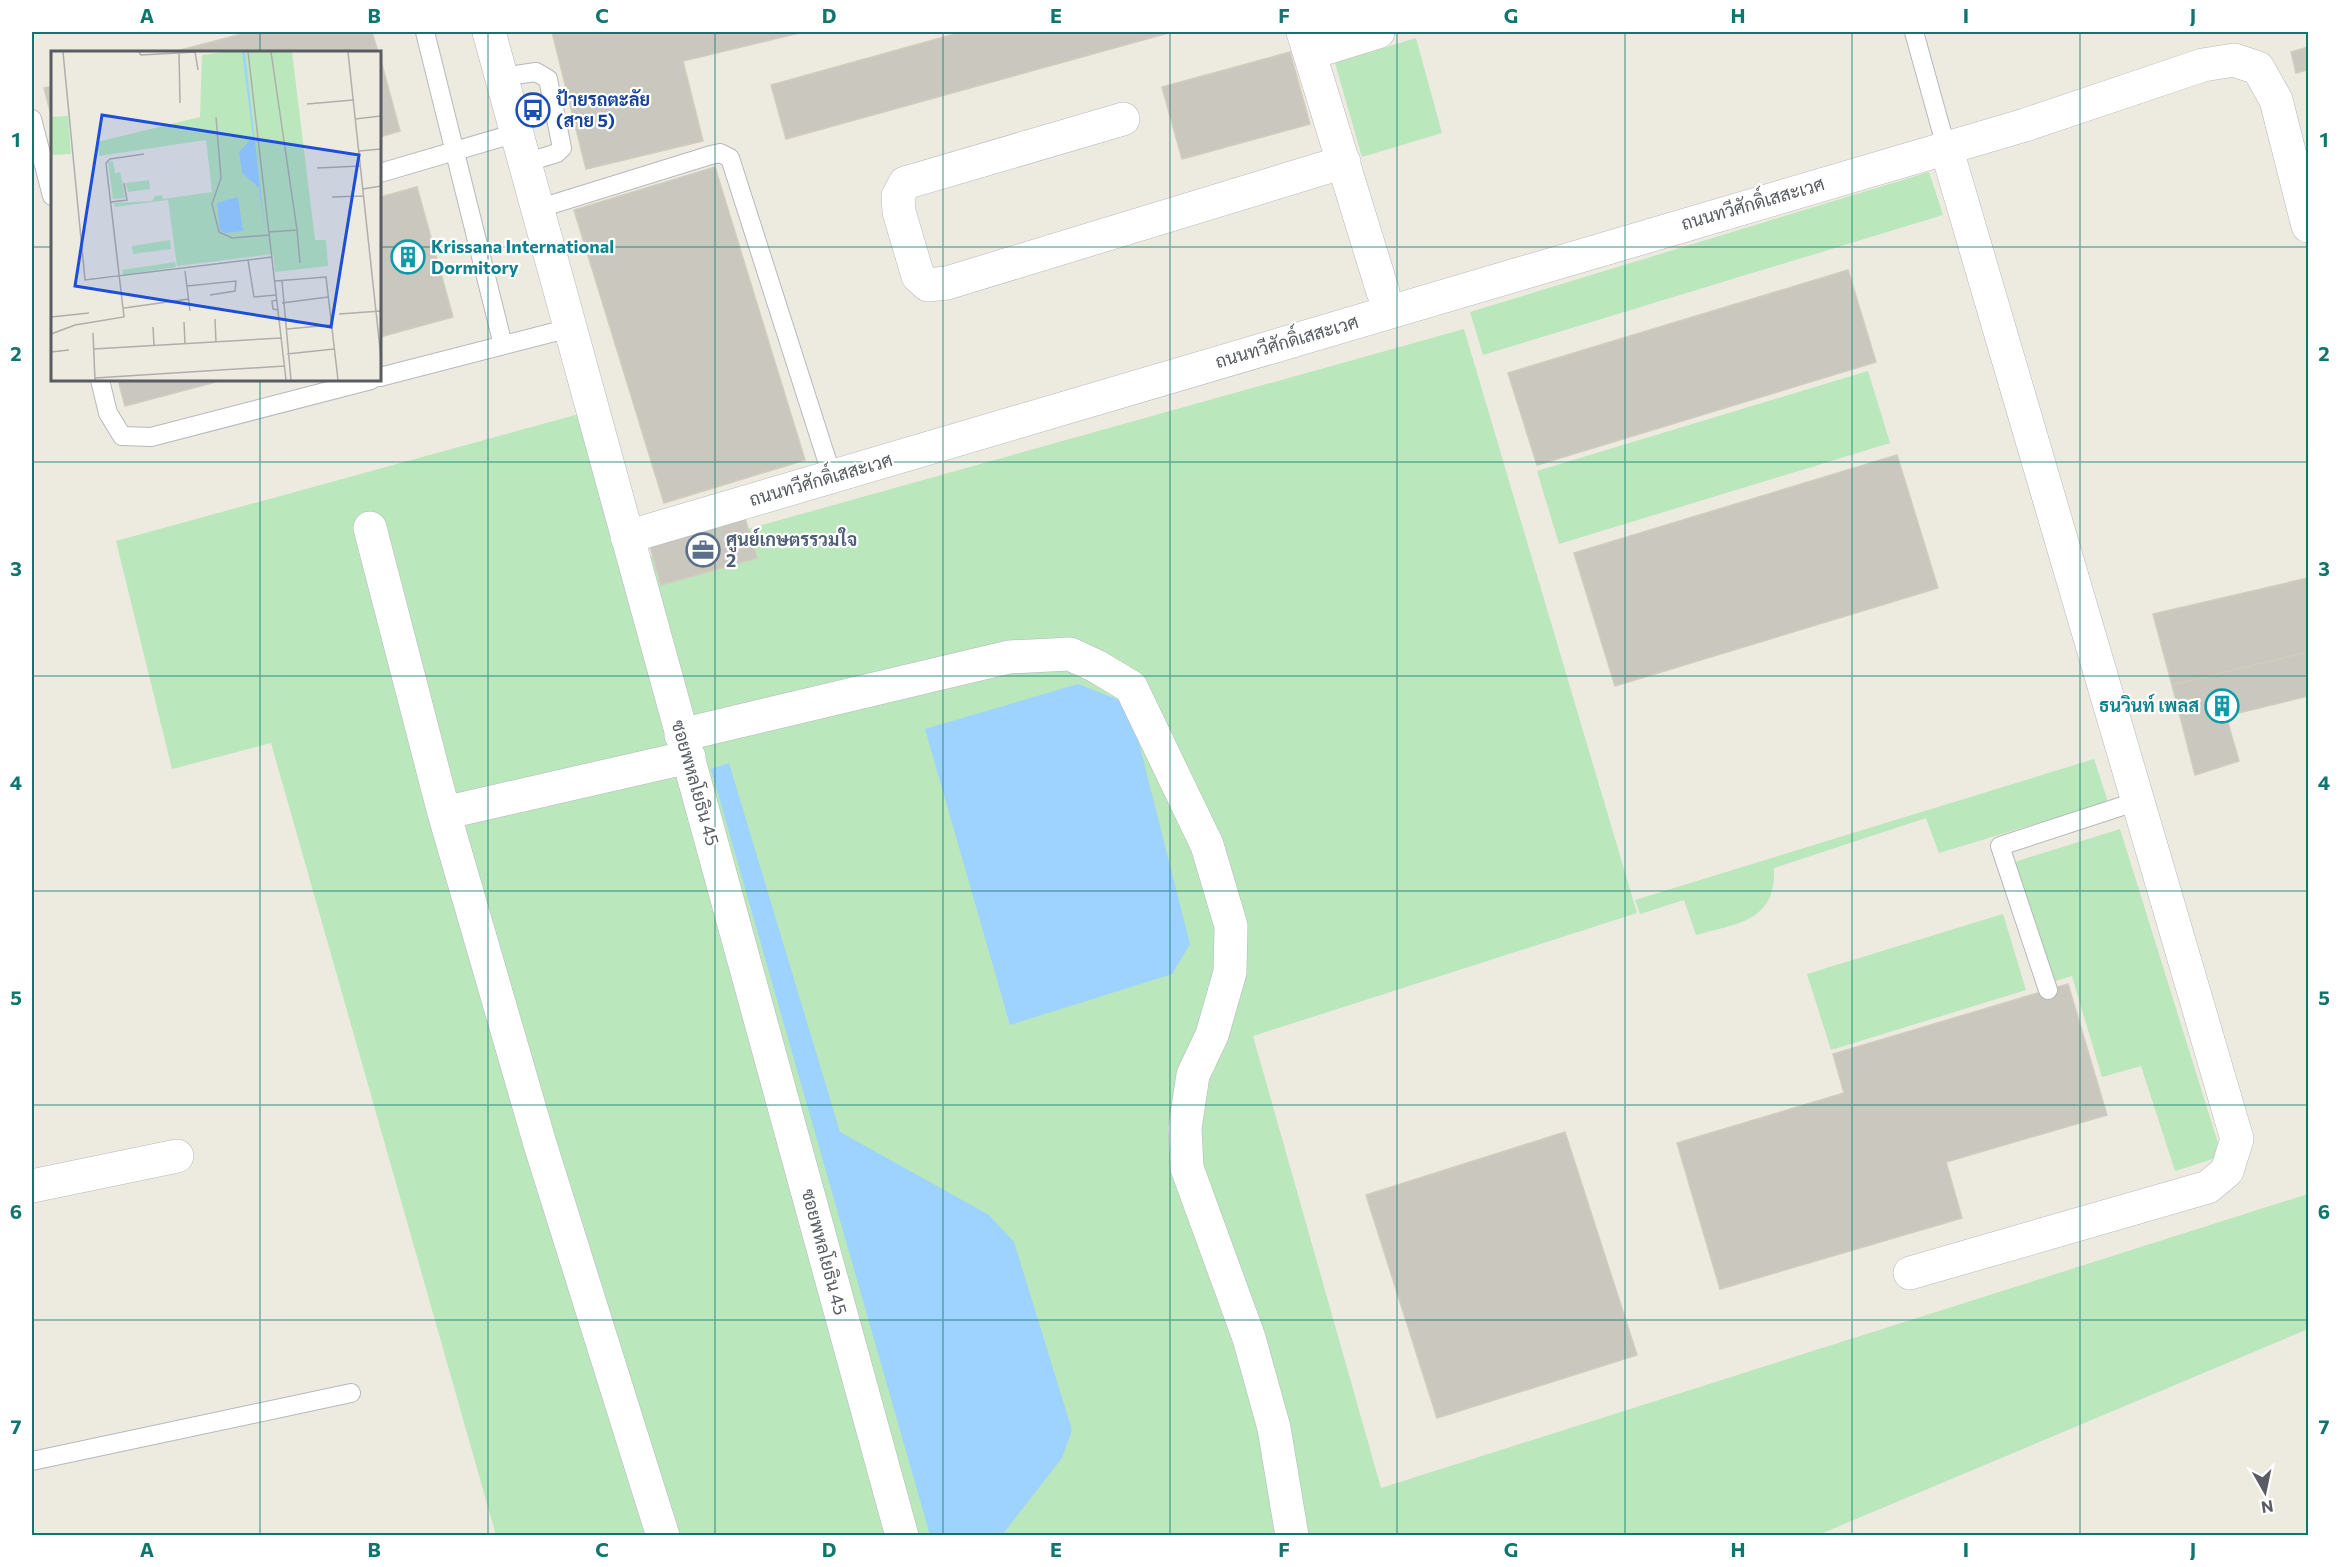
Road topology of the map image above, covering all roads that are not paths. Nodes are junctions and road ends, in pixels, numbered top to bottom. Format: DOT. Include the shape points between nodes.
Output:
graph roads {
  1 [pos="425,32"];
  2 [pos="489,32"];
  3 [pos="1378,32"];
  4 [pos="1914,32"];
  5 [pos="1307,42"];
  6 [pos="501,77"];
  7 [pos="32,119"];
  8 [pos="1123,119"];
  9 [pos="516,133"];
  10 [pos="1946,147"];
  11 [pos="455,152"];
  12 [pos="1344,162"];
  13 [pos="525,164"];
  14 [pos="381,173"];
  15 [pos="51,192"];
  16 [pos="537,209"];
  17 [pos="2308,226"];
  18 [pos="1383,292"];
  19 [pos="570,328"];
  20 [pos="503,345"];
  21 [pos="381,377"];
  22 [pos="100,381"];
  23 [pos="367,381"];
  24 [pos="832,476"];
  25 [pos="370,528"];
  26 [pos="627,537"];
  27 [pos="685,746"];
  28 [pos="2138,801"];
  29 [pos="444,813"];
  30 [pos="2048,990"];
  31 [pos="177,1156"];
  32 [pos="32,1186"];
  33 [pos="1910,1273"];
  34 [pos="351,1394"];
  35 [pos="32,1461"];
  36 [pos="663,1536"];
  37 [pos="902,1536"];
  38 [pos="1292,1536"];
  1 -- 11 [label="lane"];
  2 -- 6 [label="street, ซอยพหลโยธิน 45"];
  3 -- 5 [label="street"];
  4 -- 10 [label="lane"];
  5 -- 12 [label="street"];
  6 -- 9 [label="street, ซอยพหลโยธิน 45"];
  6 -- 13 [label="lane" via="536,72 548,79 562,148"];
  7 -- 15 [label="lane"];
  8 -- 12 [label="street" via="905,183 898,196 899,212 918,276 928,285 947,283"];
  9 -- 11 [label="lane"];
  9 -- 13 [label="street, ซอยพหลโยธิน 45"];
  10 -- 17 [label="street, ถนนทวีศักดิ์เสสะเวศ" via="2025,125 2203,65 2234,60 2258,68 2276,100"];
  10 -- 24 [label="street, ถนนทวีศักดิ์เสสะเวศ"];
  10 -- 28 [label="street"];
  11 -- 14 [label="lane"];
  11 -- 20 [label="lane"];
  12 -- 18 [label="street"];
  13 -- 16 [label="street, ซอยพหลโยธิน 45"];
  16 -- 19 [label="street, ซอยพหลโยธิน 45"];
  16 -- 24 [label="lane" via="711,155 720,153 730,158"];
  19 -- 20 [label="lane"];
  19 -- 26 [label="street, ซอยพหลโยธิน 45"];
  20 -- 21 [label="lane"];
  22 -- 23 [label="lane" via="108,413 122,436 151,437"];
  24 -- 26 [label="street, ถนนทวีศักดิ์เสสะเวศ"];
  25 -- 29 [label="street"];
  26 -- 27 [label="street, ซอยพหลโยธิน 45"];
  27 -- 29 [label="street"];
  27 -- 37 [label="street, ซอยพหลโยธิน 45"];
  27 -- 38 [label="street" via="1009,657 1070,654 1131,687 1207,845 1231,927 1230,972 1212,1035 1194,1075 1185,1128 1187,1168 1250,1338 1274,1428"];
  28 -- 30 [label="lane" via="2000,846"];
  28 -- 33 [label="street" via="2237,1139 2227,1171 2208,1186"];
  29 -- 36 [label="street" via="540,1144"];
  31 -- 32 [label="street"];
  34 -- 35 [label="lane"];
}
